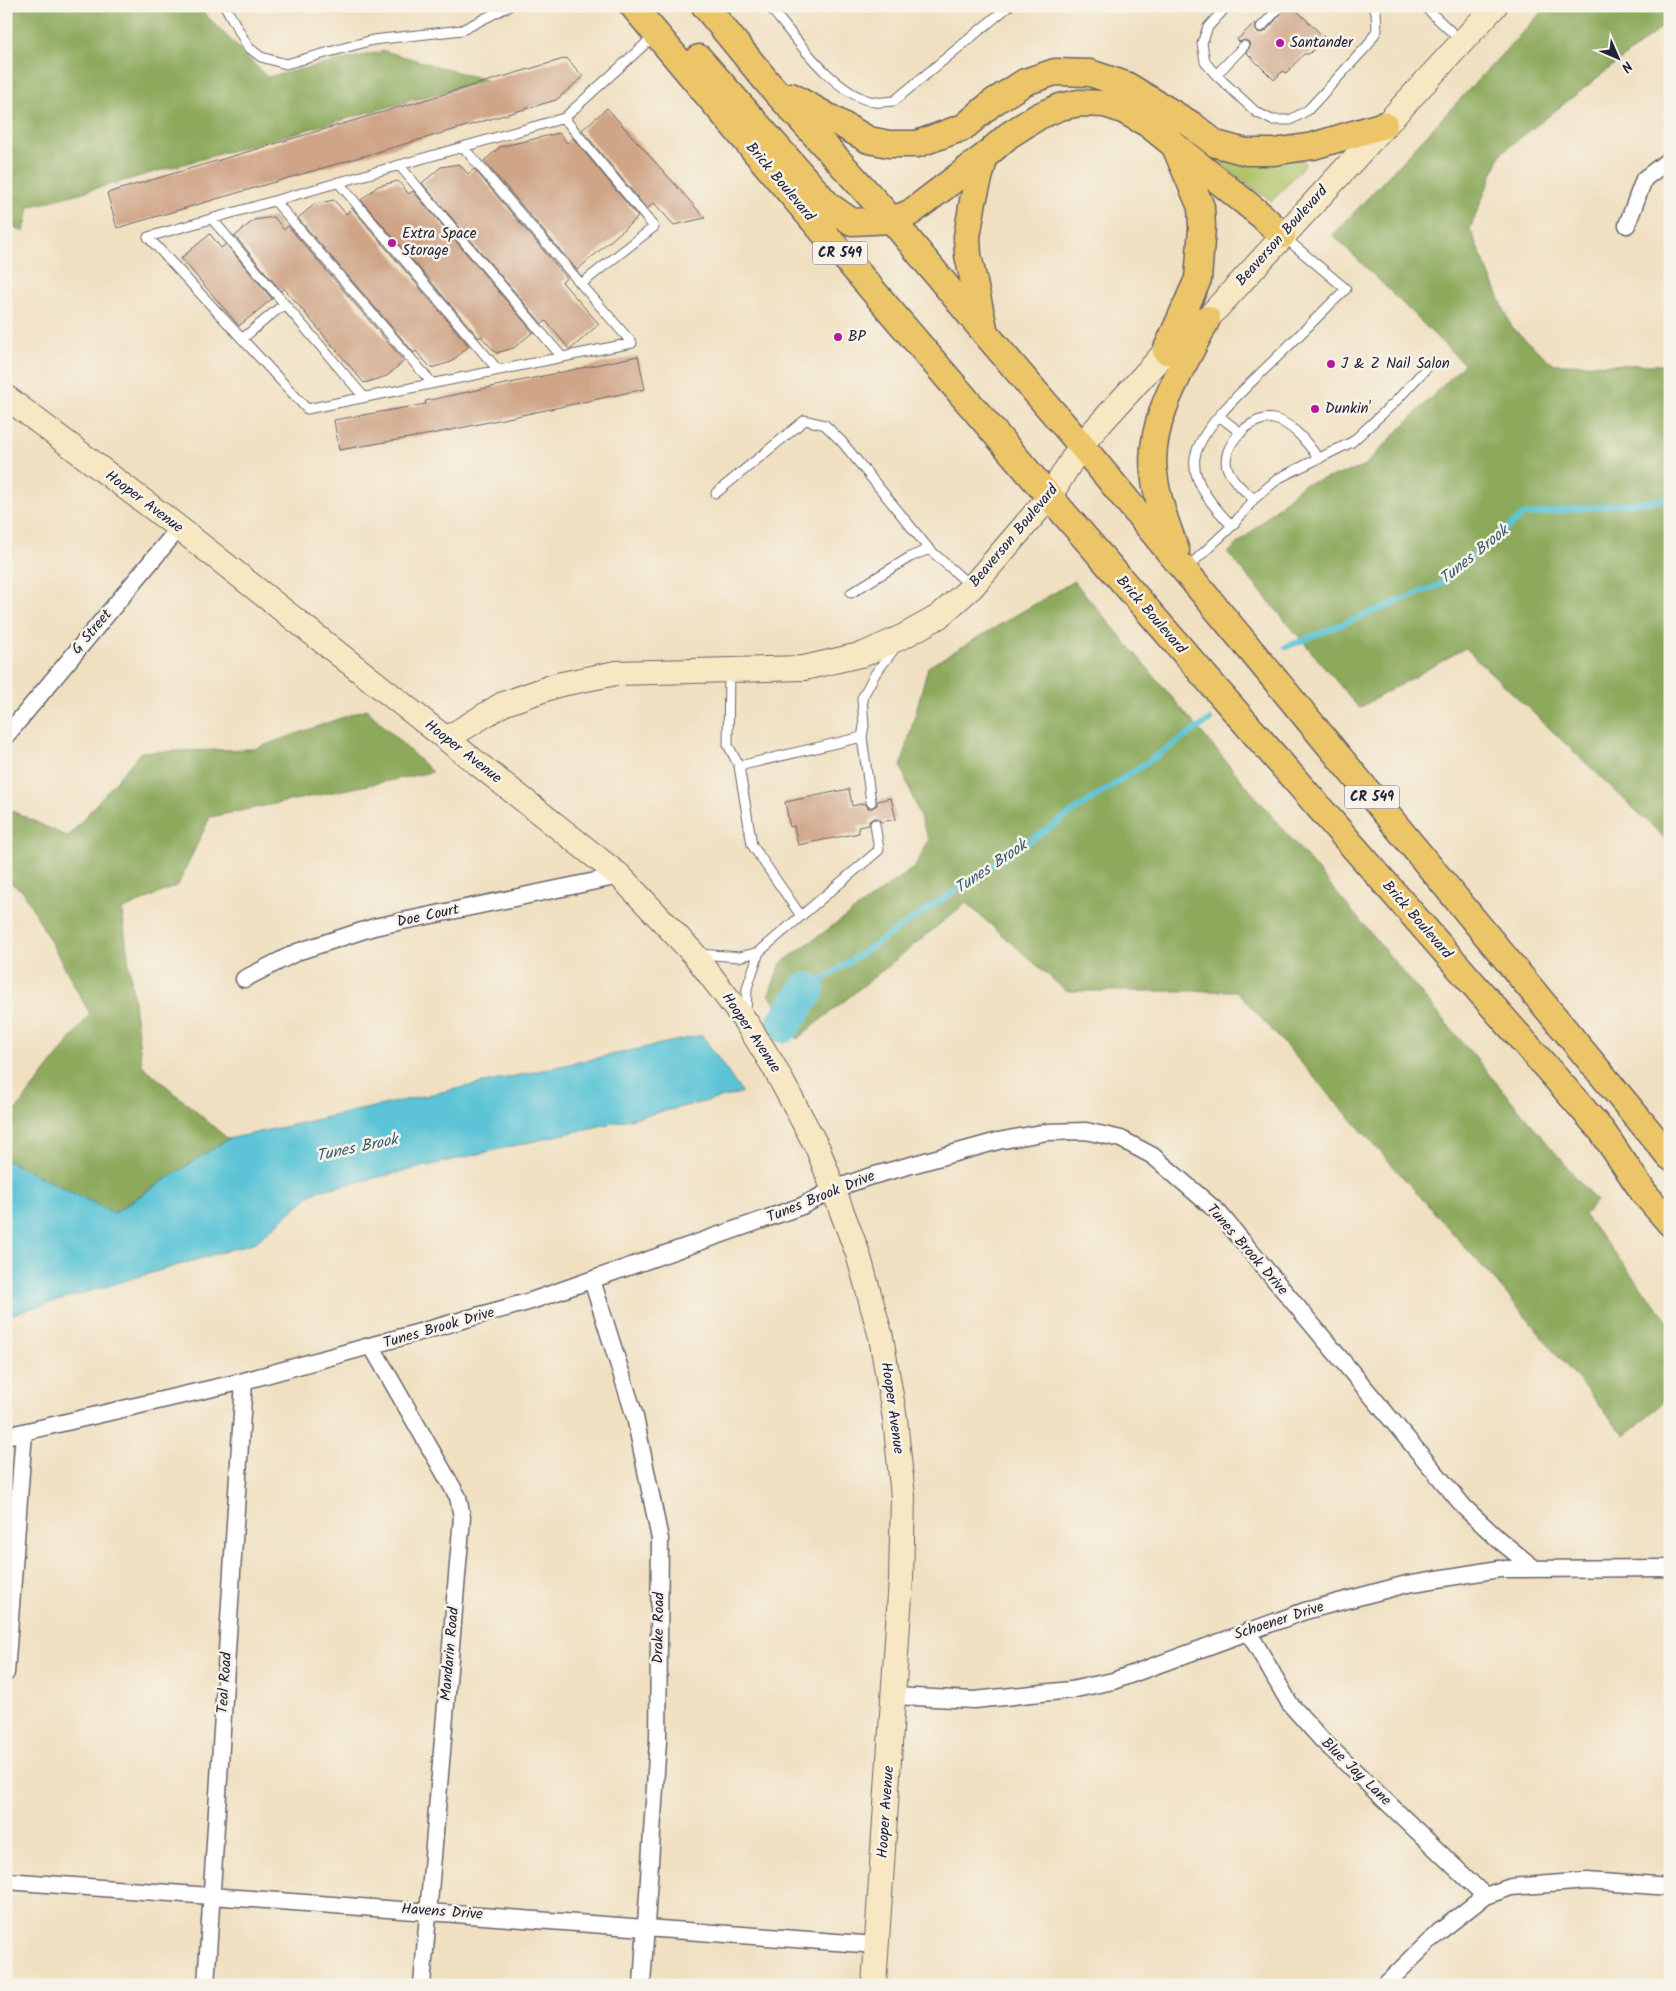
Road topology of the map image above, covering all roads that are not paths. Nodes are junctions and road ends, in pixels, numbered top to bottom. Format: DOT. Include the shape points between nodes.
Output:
graph roads {
  1 [pos="225,6"];
  2 [pos="509,6"];
  3 [pos="633,6"];
  4 [pos="647,6"];
  5 [pos="705,6"];
  6 [pos="769,6"];
  7 [pos="1009,6"];
  8 [pos="1227,6"];
  9 [pos="1281,6"];
  10 [pos="1372,6"];
  11 [pos="1424,6"];
  12 [pos="1494,6"];
  13 [pos="1261,28"];
  14 [pos="656,34"];
  15 [pos="1462,41"];
  16 [pos="1244,46"];
  17 [pos="1216,75"];
  18 [pos="768,83"];
  19 [pos="564,118"];
  20 [pos="1384,125"];
  21 [pos="1175,146"];
  22 [pos="462,147"];
  23 [pos="985,156"];
  24 [pos="1670,160"];
  25 [pos="399,165"];
  26 [pos="338,182"];
  27 [pos="274,200"];
  28 [pos="212,219"];
  29 [pos="892,220"];
  30 [pos="1627,225"];
  31 [pos="1282,235"];
  32 [pos="581,284"];
  33 [pos="284,304"];
  34 [pos="1207,319"];
  35 [pos="985,333"];
  36 [pos="242,339"];
  37 [pos="1166,351"];
  38 [pos="562,357"];
  39 [pos="1431,362"];
  40 [pos="498,370"];
  41 [pos="432,383"];
  42 [pos="6,396"];
  43 [pos="364,397"];
  44 [pos="1219,416"];
  45 [pos="1241,433"];
  46 [pos="1081,445"];
  47 [pos="1319,459"];
  48 [pos="716,492"];
  49 [pos="1050,496"];
  50 [pos="1254,498"];
  51 [pos="1232,526"];
  52 [pos="179,528"];
  53 [pos="930,549"];
  54 [pos="1184,569"];
  55 [pos="972,587"];
  56 [pos="851,593"];
  57 [pos="904,636"];
  58 [pos="729,669"];
  59 [pos="6,736"];
  60 [pos="862,737"];
  61 [pos="446,738"];
  62 [pos="739,766"];
  63 [pos="871,802"];
  64 [pos="875,824"];
  65 [pos="620,876"];
  66 [pos="801,916"];
  67 [pos="759,952"];
  68 [pos="694,954"];
  69 [pos="244,979"];
  70 [pos="746,1022"];
  71 [pos="1602,1131"];
  72 [pos="1667,1149"];
  73 [pos="834,1189"];
  74 [pos="1670,1223"];
  75 [pos="592,1280"];
  76 [pos="372,1347"];
  77 [pos="244,1381"];
  78 [pos="24,1432"];
  79 [pos="6,1436"];
  80 [pos="1670,1568"];
  81 [pos="1535,1569"];
  82 [pos="1248,1631"];
  83 [pos="6,1673"];
  84 [pos="894,1696"];
  85 [pos="6,1881"];
  86 [pos="1670,1887"];
  87 [pos="211,1895"];
  88 [pos="1485,1896"];
  89 [pos="427,1911"];
  90 [pos="646,1927"];
  91 [pos="877,1945"];
  92 [pos="206,1985"];
  93 [pos="422,1985"];
  94 [pos="642,1985"];
  95 [pos="874,1985"];
  96 [pos="1385,1985"];
  1 -- 2 [label="lane" via="248,47 261,57 286,64 373,40 462,30"];
  3 -- 14 [label="main road, Brick Boulevard / CR 549"];
  4 -- 29 [label="main road" via="715,76 829,206 852,222"];
  5 -- 18 [label="main road, CR 549"];
  6 -- 7 [label="lane" via="831,79 854,94 875,102 894,101"];
  8 -- 17 [label="lane" via="1208,27 1202,43 1205,62"];
  9 -- 13 [label="lane"];
  10 -- 17 [label="lane" via="1376,12 1377,30 1368,45 1308,110 1290,120 1272,120 1256,112"];
  11 -- 15 [label="lane"];
  12 -- 15 [label="main road, Beaverson Boulevard"];
  14 -- 19 [label="lane"];
  14 -- 49 [label="main road, Brick Boulevard / CR 549" via="877,298"];
  15 -- 20 [label="main road, Beaverson Boulevard"];
  16 -- 17 [label="lane"];
  18 -- 20 [label="main road" via="869,140 888,144 918,144 964,127 992,103 1025,82 1055,72 1090,73 1126,84 1216,144 1246,152 1313,146"];
  18 -- 29 [label="main road, CR 549"];
  19 -- 22 [label="lane"];
  19 -- 32 [label="lane" via="654,227"];
  20 -- 31 [label="main road, Beaverson Boulevard"];
  21 -- 23 [label="main road" via="1148,124 1123,110 1105,104 1079,103 1039,116 1009,135"];
  21 -- 31 [label="main road"];
  21 -- 37 [label="main road" via="1201,207 1202,228 1198,279"];
  22 -- 25 [label="lane"];
  22 -- 32 [label="lane"];
  23 -- 29 [label="main road" via="910,213"];
  23 -- 35 [label="main road" via="967,236"];
  24 -- 30 [label="street" via="1644,179"];
  25 -- 26 [label="lane"];
  25 -- 38 [label="lane"];
  26 -- 27 [label="lane"];
  26 -- 40 [label="lane"];
  27 -- 28 [label="lane"];
  27 -- 41 [label="lane"];
  28 -- 33 [label="lane"];
  28 -- 36 [label="lane" via="148,237"];
  29 -- 35 [label="main road, CR 549"];
  31 -- 34 [label="main road, Beaverson Boulevard"];
  31 -- 44 [label="lane" via="1346,289"];
  32 -- 38 [label="lane" via="632,342"];
  33 -- 36 [label="lane"];
  33 -- 43 [label="lane"];
  34 -- 37 [label="main road, Beaverson Boulevard"];
  34 -- 54 [label="main road" via="1162,409 1155,440 1153,472 1162,511"];
  35 -- 46 [label="main road, CR 549"];
  36 -- 43 [label="lane" via="307,409"];
  37 -- 46 [label="main road, Beaverson Boulevard"];
  38 -- 40 [label="lane"];
  39 -- 47 [label="lane" via="1376,422 1352,442"];
  40 -- 41 [label="lane"];
  41 -- 43 [label="lane"];
  42 -- 52 [label="main road, Hooper Avenue"];
  44 -- 45 [label="lane"];
  44 -- 51 [label="lane" via="1207,431 1195,456 1197,476 1204,492"];
  45 -- 47 [label="lane" via="1262,418 1275,419 1297,433"];
  45 -- 50 [label="lane" via="1226,457 1227,469 1235,482"];
  46 -- 49 [label="main road, Beaverson Boulevard"];
  46 -- 54 [label="main road, CR 549"];
  47 -- 50 [label="lane" via="1279,478"];
  48 -- 53 [label="lane" via="804,420 818,423 825,425 842,442"];
  49 -- 55 [label="main road, Beaverson Boulevard"];
  49 -- 71 [label="main road, Brick Boulevard / CR 549"];
  50 -- 51 [label="lane"];
  51 -- 54 [label="lane"];
  52 -- 59 [label="street, G Street"];
  52 -- 61 [label="main road, Hooper Avenue"];
  53 -- 55 [label="lane"];
  53 -- 56 [label="lane"];
  54 -- 72 [label="main road, CR 549"];
  55 -- 57 [label="main road, Beaverson Boulevard" via="938,617"];
  57 -- 58 [label="main road, Beaverson Boulevard" via="864,654 804,668"];
  57 -- 60 [label="lane" via="875,674 862,698"];
  58 -- 61 [label="main road, Beaverson Boulevard" via="616,673 558,685 503,704"];
  58 -- 62 [label="lane" via="728,745"];
  60 -- 62 [label="lane"];
  60 -- 63 [label="lane"];
  61 -- 65 [label="main road, Hooper Avenue"];
  62 -- 66 [label="lane" via="752,845"];
  64 -- 66 [label="lane" via="879,850"];
  65 -- 68 [label="main road, Hooper Avenue"];
  65 -- 69 [label="street, Doe Court" via="374,927 297,952"];
  66 -- 67 [label="lane"];
  67 -- 68 [label="lane" via="739,957"];
  67 -- 70 [label="lane" via="747,988"];
  68 -- 70 [label="main road, Hooper Avenue"];
  70 -- 73 [label="main road, Hooper Avenue" via="796,1106"];
  71 -- 72 [label="main road" via="1625,1140"];
  71 -- 74 [label="main road, Brick Boulevard / CR 549" via="1644,1193"];
  73 -- 75 [label="street, Tunes Brook Drive" via="802,1206"];
  73 -- 81 [label="street, Tunes Brook Drive" via="998,1141 1048,1132 1086,1131 1121,1139 1153,1156 1219,1214 1465,1508"];
  73 -- 84 [label="main road, Hooper Avenue" via="858,1254 881,1337 895,1420 903,1497"];
  75 -- 76 [label="street, Tunes Brook Drive" via="531,1302"];
  75 -- 90 [label="street, Drake Road" via="635,1417 660,1539 658,1741"];
  76 -- 77 [label="street, Tunes Brook Drive"];
  76 -- 89 [label="street, Mandarin Road" via="458,1497 462,1518"];
  77 -- 78 [label="street, Tunes Brook Drive"];
  77 -- 87 [label="street, Teal Road"];
  78 -- 79 [label="street, Tunes Brook Drive"];
  78 -- 83 [label="street"];
  80 -- 81 [label="street, Schoener Drive"];
  81 -- 82 [label="street, Schoener Drive" via="1499,1569 1407,1584 1305,1611"];
  82 -- 84 [label="street, Schoener Drive" via="1112,1681 1071,1690 974,1700"];
  82 -- 88 [label="street, Blue Jay Lane" via="1290,1704 1315,1733"];
  84 -- 91 [label="main road, Hooper Avenue"];
  85 -- 87 [label="street, Havens Drive"];
  86 -- 88 [label="street" via="1587,1881 1511,1886"];
  87 -- 89 [label="street, Havens Drive"];
  87 -- 92 [label="street, Teal Road"];
  88 -- 96 [label="street" via="1439,1932"];
  89 -- 90 [label="street, Havens Drive"];
  89 -- 93 [label="street, Mandarin Road"];
  90 -- 91 [label="street, Havens Drive"];
  90 -- 94 [label="street, Drake Road"];
  91 -- 95 [label="main road, Hooper Avenue"];
}
